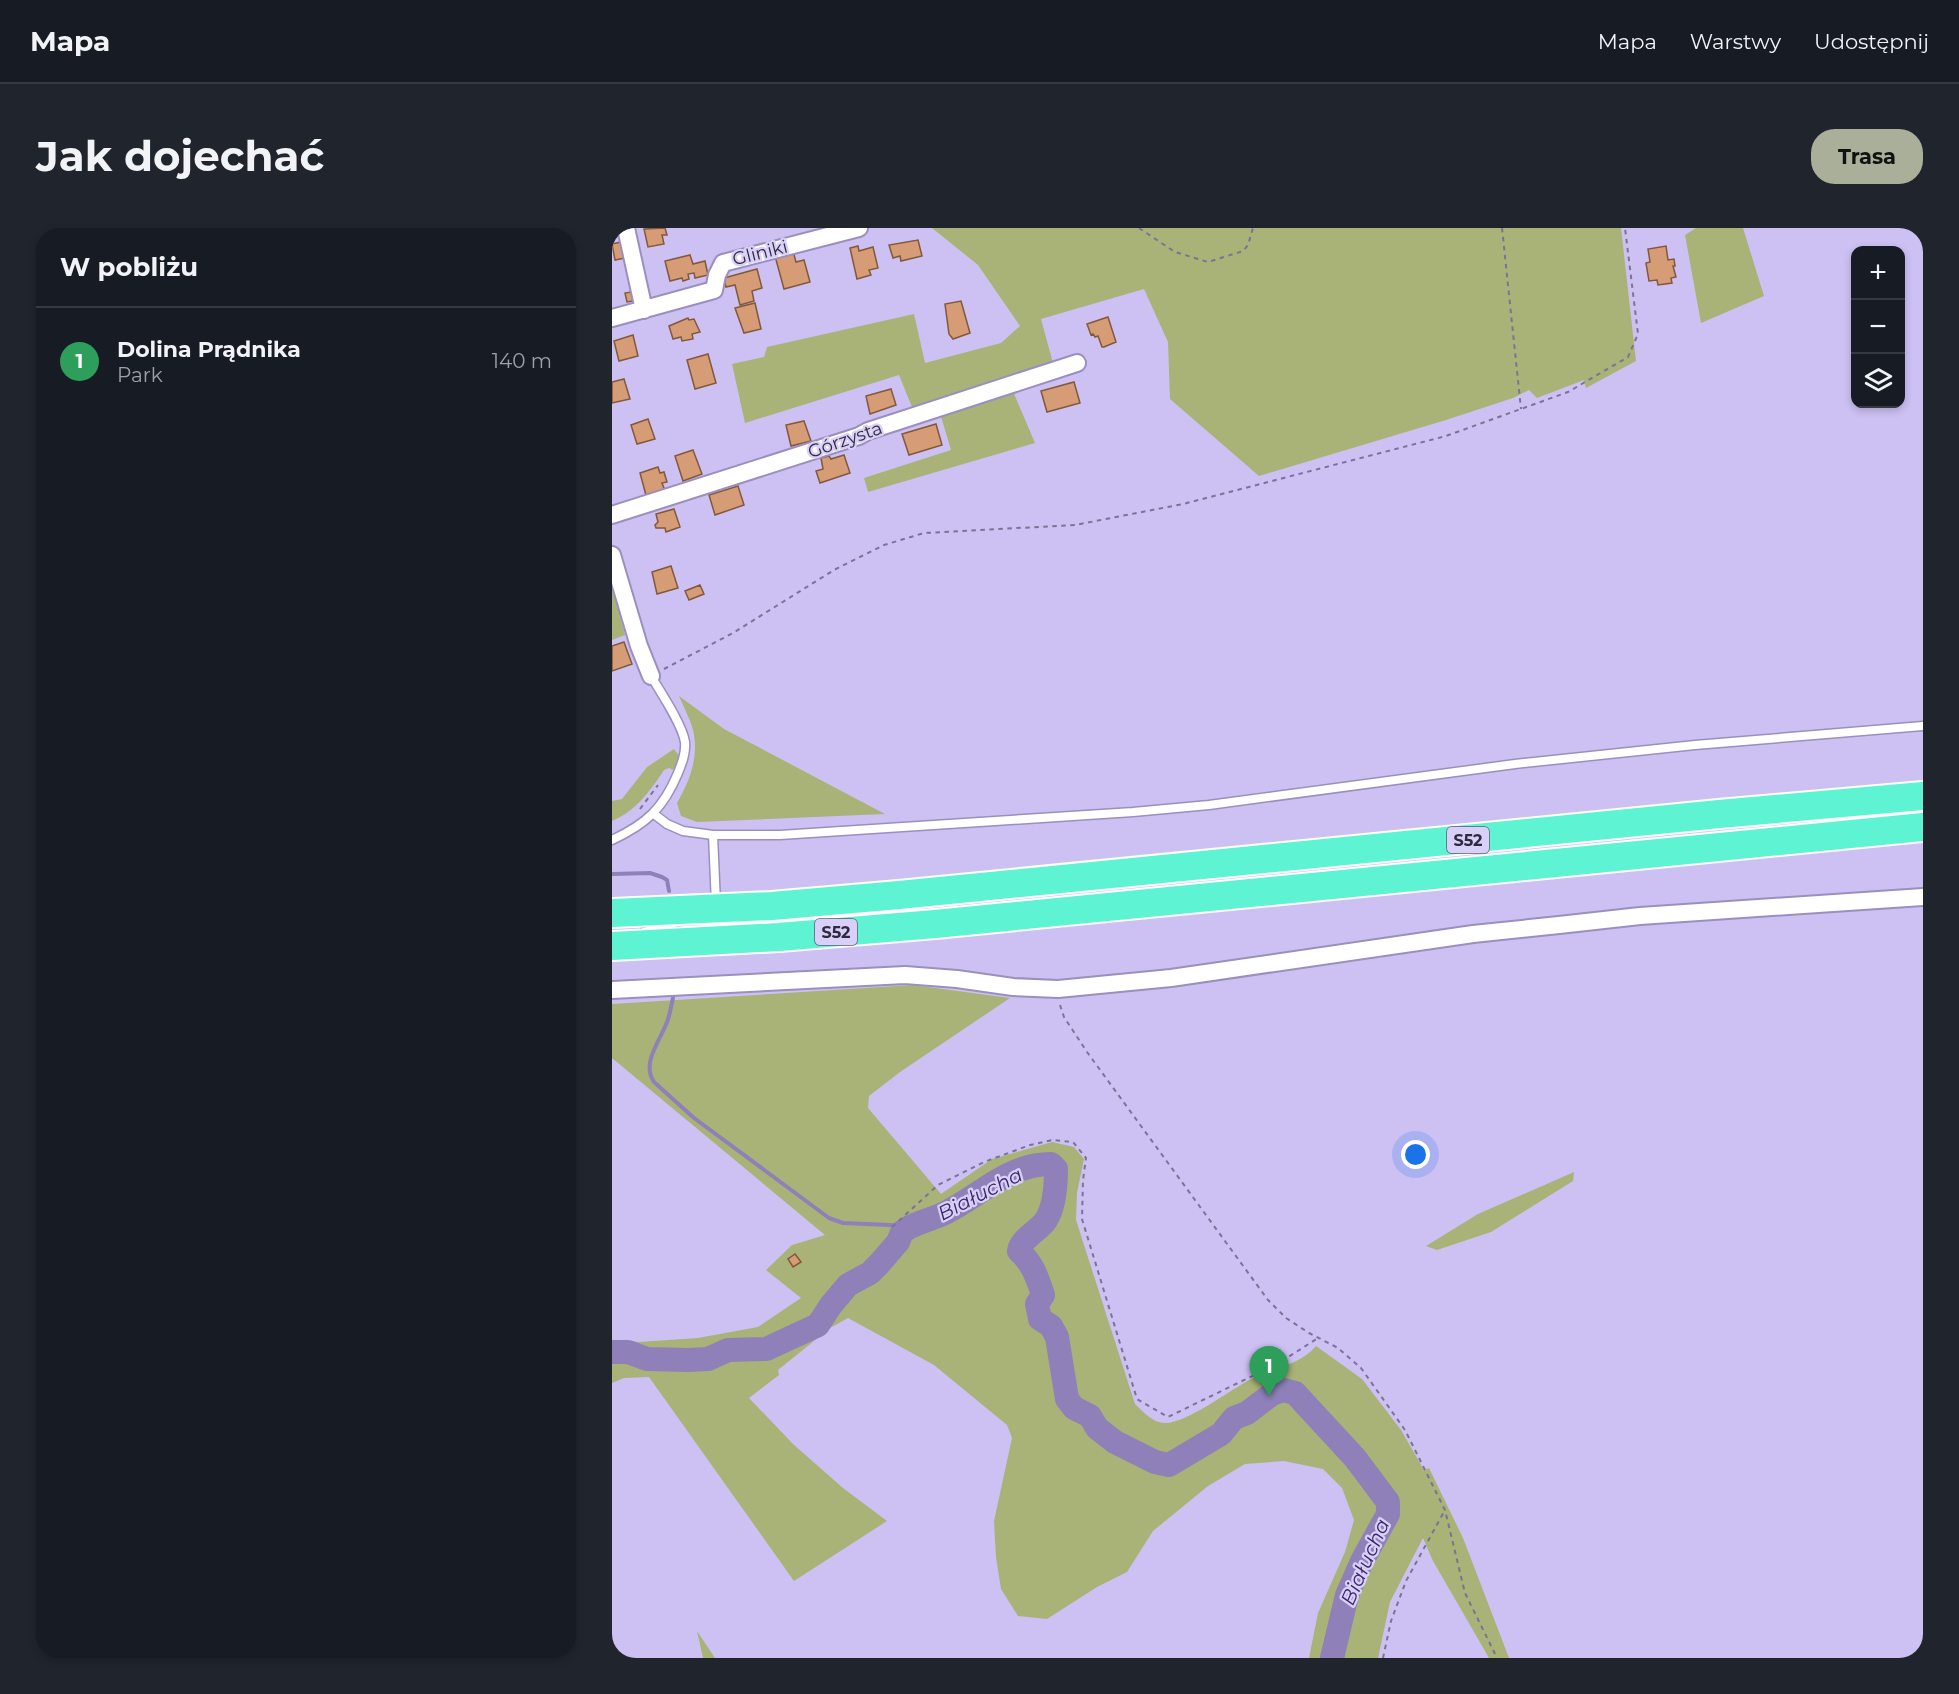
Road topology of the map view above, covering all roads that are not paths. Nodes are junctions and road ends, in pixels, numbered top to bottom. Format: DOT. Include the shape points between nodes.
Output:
graph roads {
  1 [pos="626,228"];
  2 [pos="858,228"];
  3 [pos="644,310"];
  4 [pos="612,318"];
  5 [pos="1077,363"];
  6 [pos="612,515"];
  7 [pos="612,555"];
  8 [pos="651,676"];
  9 [pos="1923,726"];
  10 [pos="1923,796"];
  11 [pos="654,814"];
  12 [pos="1923,827"];
  13 [pos="713,835"];
  14 [pos="612,840"];
  15 [pos="1923,897"];
  16 [pos="717,909"];
  17 [pos="623,917"];
  18 [pos="612,918"];
  19 [pos="644,923"];
  20 [pos="666,927"];
  21 [pos="688,930"];
  22 [pos="699,932"];
  23 [pos="744,939"];
  24 [pos="612,940"];
  25 [pos="612,946"];
  26 [pos="612,990"];
  1 -- 3 [label="street"];
  2 -- 3 [label="street, Gliniki" via="723,263 714,290"];
  3 -- 4 [label="street, Gliniki"];
  5 -- 6 [label="street, Górzysta"];
  7 -- 8 [label="street"];
  8 -- 11 [label="lane" via="683,736 685,748 673,785"];
  9 -- 13 [label="lane" via="1515,764 1132,812 780,835"];
  10 -- 16 [label="highway, S52" via="899,895"];
  11 -- 13 [label="lane" via="683,831"];
  11 -- 14 [label="lane"];
  12 -- 23 [label="highway, S52" via="935,924"];
  13 -- 16 [label="lane"];
  15 -- 26 [label="street" via="1640,916 1473,934 1171,978 1058,989 905,975"];
  16 -- 17 [label="highway, S52"];
  16 -- 20 [label="lane"];
  17 -- 18 [label="lane"];
  19 -- 20 [label="lane"];
  20 -- 21 [label="lane"];
  20 -- 24 [label="lane"];
  22 -- 23 [label="lane"];
  23 -- 25 [label="highway, S52"];
}
